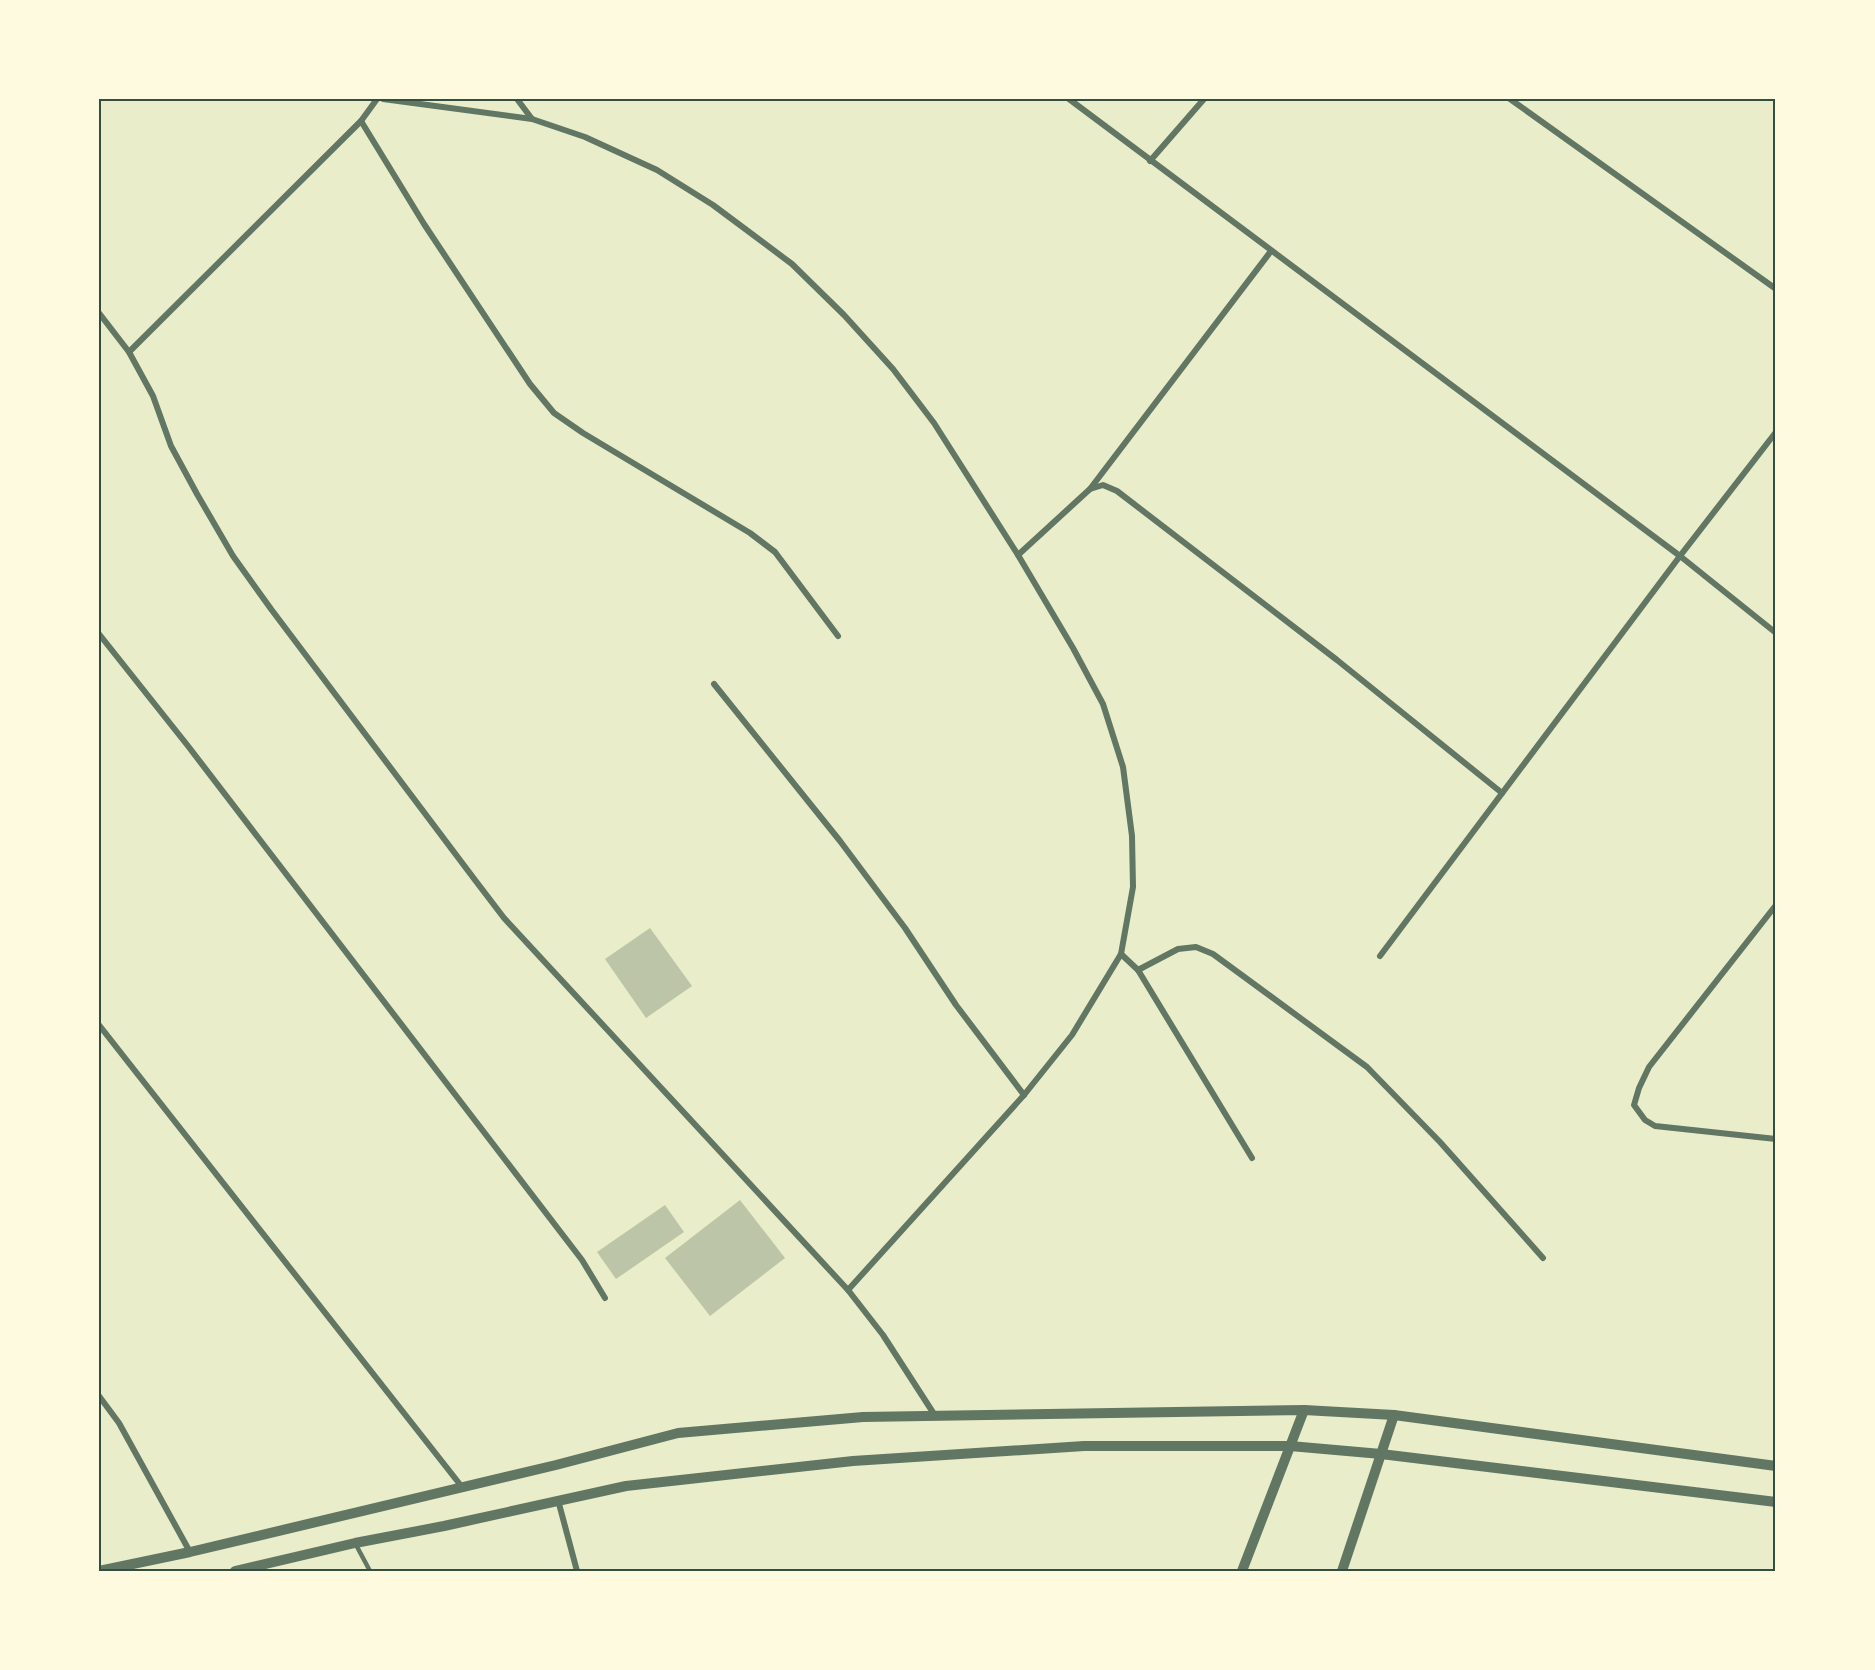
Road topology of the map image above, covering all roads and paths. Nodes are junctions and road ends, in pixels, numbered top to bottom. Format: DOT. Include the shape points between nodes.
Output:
graph roads {
  1 [pos="377,99"];
  2 [pos="383,99"];
  3 [pos="517,99"];
  4 [pos="1069,99"];
  5 [pos="1204,99"];
  6 [pos="1510,99"];
  7 [pos="532,119"];
  8 [pos="361,121"];
  9 [pos="1150,161"];
  10 [pos="1271,250"];
  11 [pos="1776,289"];
  12 [pos="99,313"];
  13 [pos="129,352"];
  14 [pos="1776,432"];
  15 [pos="1090,489"];
  16 [pos="1018,555"];
  17 [pos="1680,556"];
  18 [pos="1776,633"];
  19 [pos="99,634"];
  20 [pos="838,636"];
  21 [pos="714,684"];
  22 [pos="1502,792"];
  23 [pos="1776,905"];
  24 [pos="1121,954"];
  25 [pos="1380,956"];
  26 [pos="1138,970"];
  27 [pos="99,1025"];
  28 [pos="1024,1095"];
  29 [pos="1776,1139"];
  30 [pos="1252,1158"];
  31 [pos="1543,1258"];
  32 [pos="848,1290"];
  33 [pos="605,1298"];
  34 [pos="99,1396"];
  35 [pos="1304,1410"];
  36 [pos="934,1414"];
  37 [pos="1394,1414"];
  38 [pos="1290,1446"];
  39 [pos="1381,1454"];
  40 [pos="1776,1466"];
  41 [pos="462,1487"];
  42 [pos="558,1500"];
  43 [pos="1776,1502"];
  44 [pos="355,1543"];
  45 [pos="190,1552"];
  46 [pos="99,1571"];
  47 [pos="235,1571"];
  48 [pos="370,1571"];
  49 [pos="577,1571"];
  50 [pos="1242,1571"];
  51 [pos="1342,1571"];
  1 -- 8 [label="street"];
  2 -- 7 [label="street"];
  3 -- 7 [label="street"];
  4 -- 9 [label="street"];
  5 -- 9 [label="street"];
  6 -- 11 [label="street"];
  7 -- 16 [label="street" via="585,137 657,170 713,205 792,264 893,369 934,423"];
  8 -- 13 [label="street"];
  8 -- 20 [label="street" via="474,300 530,384 555,413 775,552"];
  9 -- 10 [label="street"];
  10 -- 15 [label="street"];
  10 -- 17 [label="street"];
  12 -- 13 [label="street"];
  13 -- 32 [label="street" via="153,396 171,446 233,556 504,918"];
  14 -- 17 [label="street"];
  15 -- 16 [label="street"];
  15 -- 22 [label="street" via="1103,485 1117,491"];
  16 -- 24 [label="street" via="1103,704 1123,767 1132,836 1133,887"];
  17 -- 18 [label="street"];
  17 -- 22 [label="street"];
  19 -- 33 [label="street" via="574,1250"];
  21 -- 28 [label="street" via="905,928 956,1005"];
  22 -- 25 [label="street"];
  23 -- 29 [label="street" via="1649,1067 1634,1105 1655,1126"];
  24 -- 26 [label="street"];
  24 -- 28 [label="street" via="1072,1035"];
  26 -- 30 [label="street"];
  26 -- 31 [label="street" via="1178,949 1196,947 1213,954 1366,1067 1440,1142"];
  27 -- 41 [label="street"];
  28 -- 32 [label="street"];
  32 -- 36 [label="street"];
  34 -- 45 [label="street" via="119,1423"];
  35 -- 36 [label="street"];
  35 -- 37 [label="street"];
  35 -- 38 [label="street"];
  36 -- 41 [label="street" via="678,1433"];
  37 -- 39 [label="street"];
  37 -- 40 [label="street"];
  38 -- 39 [label="street"];
  38 -- 42 [label="street" via="1084,1446 853,1461 626,1486"];
  38 -- 50 [label="street"];
  39 -- 43 [label="street"];
  39 -- 51 [label="street"];
  41 -- 45 [label="street"];
  42 -- 44 [label="street"];
  42 -- 49 [label="street"];
  44 -- 47 [label="street"];
  44 -- 48 [label="lane"];
  45 -- 46 [label="street"];
}
